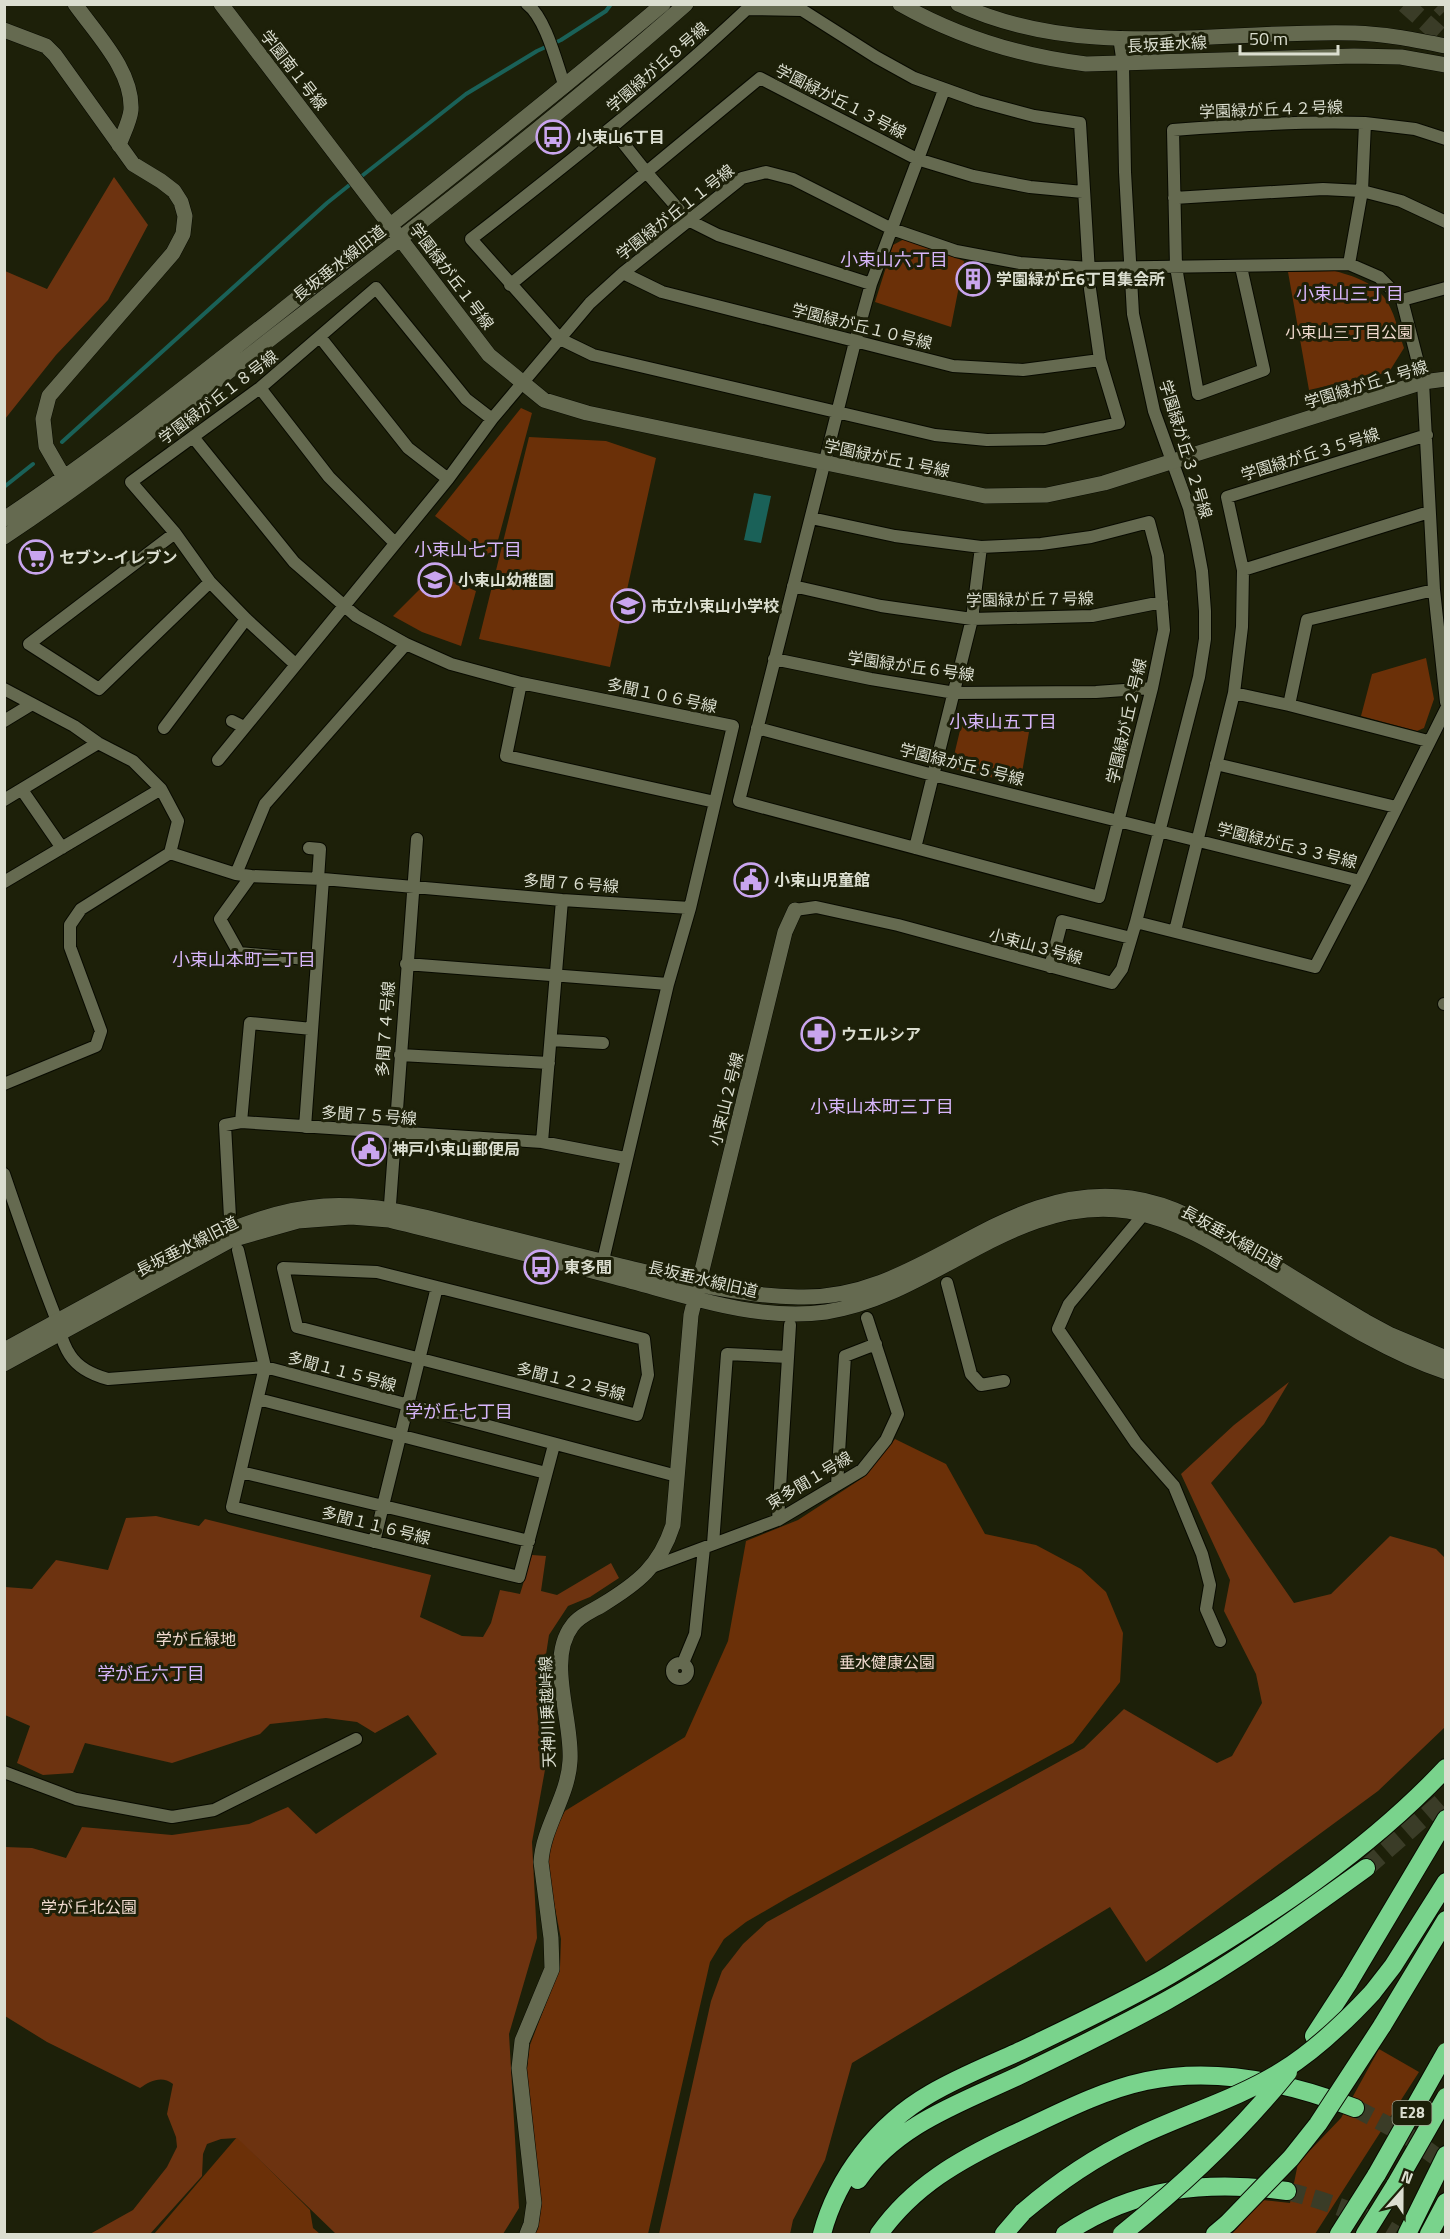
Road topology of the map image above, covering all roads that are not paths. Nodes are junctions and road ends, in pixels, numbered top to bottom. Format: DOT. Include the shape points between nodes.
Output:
graph roads {
  1 [pos="75,4"];
  2 [pos="220,4"];
  3 [pos="527,4"];
  4 [pos="663,4"];
  5 [pos="686,4"];
  6 [pos="900,4"];
  7 [pos="958,4"];
  8 [pos="4,30"];
  9 [pos="1119,37"];
  10 [pos="1446,46"];
  11 [pos="1123,64"];
  12 [pos="1446,65"];
  13 [pos="565,87"];
  14 [pos="944,90"];
  15 [pos="1365,123"];
  16 [pos="612,129"];
  17 [pos="1446,139"];
  18 [pos="119,145"];
  19 [pos="917,159"];
  20 [pos="647,173"];
  21 [pos="1362,191"];
  22 [pos="1083,192"];
  23 [pos="1174,198"];
  24 [pos="375,204"];
  25 [pos="688,219"];
  26 [pos="1446,222"];
  27 [pos="391,225"];
  28 [pos="892,229"];
  29 [pos="401,238"];
  30 [pos="1349,264"];
  31 [pos="1130,267"];
  32 [pos="1176,267"];
  33 [pos="1241,267"];
  34 [pos="1089,268"];
  35 [pos="623,273"];
  36 [pos="871,284"];
  37 [pos="510,285"];
  38 [pos="1446,288"];
  39 [pos="1402,300"];
  40 [pos="320,337"];
  41 [pos="560,339"];
  42 [pos="855,342"];
  43 [pos="1100,360"];
  44 [pos="1446,379"];
  45 [pos="1423,382"];
  46 [pos="521,383"];
  47 [pos="260,388"];
  48 [pos="838,411"];
  49 [pos="492,418"];
  50 [pos="1427,435"];
  51 [pos="193,437"];
  52 [pos="1173,462"];
  53 [pos="825,464"];
  54 [pos="448,478"];
  55 [pos="69,485"];
  56 [pos="1429,512"];
  57 [pos="811,518"];
  58 [pos="4,519"];
  59 [pos="175,533"];
  60 [pos="4,537"];
  61 [pos="395,543"];
  62 [pos="981,547"];
  63 [pos="1243,570"];
  64 [pos="210,582"];
  65 [pos="794,585"];
  66 [pos="1434,590"];
  67 [pos="1162,602"];
  68 [pos="345,606"];
  69 [pos="246,619"];
  70 [pos="972,620"];
  71 [pos="406,644"];
  72 [pos="774,659"];
  73 [pos="296,664"];
  74 [pos="521,683"];
  75 [pos="4,688"];
  76 [pos="1152,688"];
  77 [pos="955,693"];
  78 [pos="1234,693"];
  79 [pos="1446,702"];
  80 [pos="32,704"];
  81 [pos="1288,705"];
  82 [pos="1446,709"];
  83 [pos="4,721"];
  84 [pos="232,721"];
  85 [pos="244,727"];
  86 [pos="164,728"];
  87 [pos="757,728"];
  88 [pos="1428,741"];
  89 [pos="98,743"];
  90 [pos="218,760"];
  91 [pos="1216,764"];
  92 [pos="933,775"];
  93 [pos="22,789"];
  94 [pos="161,789"];
  95 [pos="5,798"];
  96 [pos="715,802"];
  97 [pos="1396,807"];
  98 [pos="1119,820"];
  99 [pos="1160,830"];
  100 [pos="417,839"];
  101 [pos="1198,841"];
  102 [pos="62,848"];
  103 [pos="309,848"];
  104 [pos="915,848"];
  105 [pos="170,853"];
  106 [pos="236,874"];
  107 [pos="251,876"];
  108 [pos="320,879"];
  109 [pos="1360,881"];
  110 [pos="4,882"];
  111 [pos="412,887"];
  112 [pos="562,900"];
  113 [pos="690,908"];
  114 [pos="795,910"];
  115 [pos="1136,922"];
  116 [pos="1175,931"];
  117 [pos="1131,938"];
  118 [pos="317,960"];
  119 [pos="406,964"];
  120 [pos="1050,967"];
  121 [pos="556,975"];
  122 [pos="668,984"];
  123 [pos="312,1029"];
  124 [pos="551,1040"];
  125 [pos="603,1043"];
  126 [pos="400,1055"];
  127 [pos="549,1063"];
  128 [pos="4,1084"];
  129 [pos="241,1122"];
  130 [pos="305,1127"];
  131 [pos="394,1133"];
  132 [pos="542,1142"];
  133 [pos="625,1158"];
  134 [pos="4,1174"];
  135 [pos="1149,1208"];
  136 [pos="389,1214"];
  137 [pos="233,1240"];
  138 [pos="601,1267"];
  139 [pos="948,1283"];
  140 [pos="437,1287"];
  141 [pos="698,1291"];
  142 [pos="867,1318"];
  143 [pos="790,1325"];
  144 [pos="58,1327"];
  145 [pos="876,1344"];
  146 [pos="4,1350"];
  147 [pos="788,1357"];
  148 [pos="1446,1358"];
  149 [pos="419,1359"];
  150 [pos="4,1364"];
  151 [pos="265,1367"];
  152 [pos="1446,1372"];
  153 [pos="1004,1381"];
  154 [pos="258,1399"];
  155 [pos="407,1405"];
  156 [pos="400,1436"];
  157 [pos="554,1445"];
  158 [pos="240,1472"];
  159 [pos="546,1473"];
  160 [pos="677,1476"];
  161 [pos="837,1485"];
  162 [pos="383,1506"];
  163 [pos="778,1520"];
  164 [pos="529,1541"];
  165 [pos="374,1542"];
  166 [pos="709,1546"];
  167 [pos="652,1567"];
  168 [pos="1220,1641"];
  169 [pos="683,1663"];
  170 [pos="357,1739"];
  171 [pos="1446,1768"];
  172 [pos="4,1772"];
  173 [pos="1446,1819"];
  174 [pos="1366,1868"];
  175 [pos="1446,1882"];
  176 [pos="1446,1920"];
  177 [pos="1446,2052"];
  178 [pos="1446,2097"];
  179 [pos="1355,2108"];
  180 [pos="1446,2155"];
  181 [pos="1287,2191"];
  182 [pos="1446,2202"];
  183 [pos="1222,2229"];
  184 [pos="527,2235"];
  185 [pos="822,2235"];
  186 [pos="830,2235"];
  187 [pos="879,2235"];
  188 [pos="1004,2235"];
  189 [pos="1065,2235"];
  190 [pos="1122,2235"];
  191 [pos="1338,2235"];
  192 [pos="1365,2235"];
  193 [pos="1407,2235"];
  194 [pos="1429,2235"];
  1 -- 18 [label="street" via="122,70 130,89 131,112"];
  2 -- 24 [label="street, 学園南１号線"];
  3 -- 13 [label="street" via="545,31"];
  4 -- 13 [label="street, 長坂垂水線旧道"];
  5 -- 29 [label="street, 長坂垂水線旧道" via="588,90"];
  6 -- 11 [label="street, 長坂垂水線" via="966,36 1013,51 1086,64"];
  7 -- 9 [label="street, 長坂垂水線" via="978,14 1055,33"];
  8 -- 18 [label="street" via="46,46"];
  9 -- 10 [label="street, 長坂垂水線" via="1355,33 1401,36"];
  9 -- 11 [label="street, 学園緑が丘３２号線"];
  11 -- 12 [label="street, 長坂垂水線" via="1354,56 1401,57"];
  11 -- 31 [label="street, 学園緑が丘３２号線"];
  13 -- 27 [label="street, 長坂垂水線旧道"];
  14 -- 16 [label="street, 学園緑が丘８号線" via="876,57 802,9 747,9"];
  14 -- 19 [label="street"];
  14 -- 22 [label="street, 学園緑が丘８号線" via="1034,116 1080,123"];
  15 -- 17 [label="street" via="1415,129"];
  15 -- 21 [label="street, 学園緑が丘４２号線"];
  15 -- 23 [label="street, 学園緑が丘４２号線" via="1173,130"];
  16 -- 20 [label="street"];
  16 -- 37 [label="street, 学園緑が丘８号線" via="471,239"];
  18 -- 55 [label="street" via="133,164 177,196 185,216 183,234 49,396 43,419 46,446"];
  19 -- 20 [label="street, 学園緑が丘１３号線" via="760,78"];
  19 -- 22 [label="street, 学園緑が丘１３号線" via="973,176"];
  19 -- 28 [label="street"];
  20 -- 25 [label="street"];
  20 -- 37 [label="street, 学園緑が丘１３号線"];
  21 -- 23 [label="street" via="1323,189"];
  21 -- 26 [label="street" via="1401,201"];
  21 -- 30 [label="street, 学園緑が丘４２号線"];
  22 -- 34 [label="street, 学園緑が丘８号線"];
  23 -- 32 [label="street, 学園緑が丘４２号線"];
  24 -- 27 [label="street, 学園緑が丘１号線"];
  25 -- 28 [label="street, 学園緑が丘１１号線" via="742,178 766,172 793,179"];
  25 -- 35 [label="street, 学園緑が丘１１号線"];
  25 -- 36 [label="street" via="718,235"];
  27 -- 29 [label="street, 学園緑が丘１号線"];
  27 -- 55 [label="street, 長坂垂水線旧道"];
  28 -- 34 [label="street, 学園緑が丘１１号線" via="957,251 1020,263"];
  28 -- 36 [label="street"];
  29 -- 46 [label="street, 学園緑が丘１号線" via="489,355"];
  29 -- 55 [label="street, 長坂垂水線旧道"];
  30 -- 33 [label="street, 学園緑が丘１１号線"];
  30 -- 39 [label="street" via="1379,277"];
  31 -- 32 [label="street, 学園緑が丘１１号線"];
  31 -- 34 [label="street, 学園緑が丘１１号線"];
  31 -- 52 [label="street, 学園緑が丘３２号線" via="1141,357 1154,411"];
  32 -- 33 [label="street, 学園緑が丘１１号線"];
  32 -- 33 [label="street, 学園緑が丘４２号線" via="1198,394 1264,370"];
  34 -- 43 [label="street, 学園緑が丘８号線"];
  35 -- 41 [label="street, 学園緑が丘１１号線" via="590,303"];
  35 -- 42 [label="street, 学園緑が丘１０号線" via="662,292"];
  36 -- 42 [label="street"];
  37 -- 41 [label="street, 学園緑が丘８号線"];
  38 -- 39 [label="street"];
  39 -- 45 [label="street"];
  40 -- 47 [label="street, 学園緑が丘１８号線"];
  40 -- 49 [label="street, 学園緑が丘１８号線" via="376,288 466,399"];
  40 -- 54 [label="street" via="408,448"];
  41 -- 46 [label="street, 学園緑が丘１１号線"];
  41 -- 48 [label="street, 学園緑が丘８号線" via="593,355"];
  42 -- 43 [label="street, 学園緑が丘１０号線" via="953,366 1023,370"];
  42 -- 48 [label="street"];
  43 -- 48 [label="street, 学園緑が丘８号線" via="1119,423 1045,439 987,440 935,435"];
  44 -- 45 [label="street, 学園緑が丘１号線"];
  45 -- 50 [label="street"];
  45 -- 52 [label="street, 学園緑が丘１号線"];
  46 -- 49 [label="street, 学園緑が丘１１号線"];
  46 -- 53 [label="street, 学園緑が丘１号線" via="544,400 587,413"];
  47 -- 51 [label="street, 学園緑が丘１８号線"];
  47 -- 61 [label="street" via="329,477"];
  48 -- 53 [label="street"];
  49 -- 54 [label="street, 学園緑が丘１１号線"];
  50 -- 56 [label="street"];
  50 -- 63 [label="street, 学園緑が丘３５号線" via="1227,497"];
  51 -- 59 [label="street, 学園緑が丘１８号線" via="131,482"];
  51 -- 68 [label="street, 多聞１０６号線" via="294,562"];
  52 -- 53 [label="street, 学園緑が丘１号線" via="1047,495 985,496"];
  52 -- 99 [label="street, 学園緑が丘３２号線" via="1199,553 1204,639 1199,677"];
  53 -- 57 [label="street"];
  54 -- 61 [label="street, 学園緑が丘１１号線"];
  55 -- 58 [label="street, 長坂垂水線旧道"];
  55 -- 60 [label="street, 長坂垂水線旧道"];
  56 -- 63 [label="street"];
  56 -- 66 [label="street"];
  57 -- 62 [label="street, 学園緑が丘２号線" via="895,536"];
  57 -- 65 [label="street"];
  59 -- 64 [label="street, 学園緑が丘１８号線"];
  59 -- 64 [label="street" via="29,645 99,689"];
  61 -- 68 [label="street, 学園緑が丘１１号線"];
  62 -- 67 [label="street, 学園緑が丘２号線" via="1092,537 1149,522 1158,556"];
  62 -- 70 [label="street"];
  63 -- 78 [label="street, 学園緑が丘３５号線" via="1242,627"];
  64 -- 69 [label="street, 学園緑が丘１８号線"];
  65 -- 70 [label="street, 学園緑が丘７号線" via="881,606"];
  65 -- 72 [label="street"];
  66 -- 79 [label="street"];
  66 -- 81 [label="street" via="1307,620"];
  67 -- 70 [label="street, 学園緑が丘７号線" via="1092,616"];
  67 -- 76 [label="street, 学園緑が丘２号線" via="1164,630"];
  68 -- 71 [label="street, 多聞１０６号線"];
  68 -- 73 [label="street, 学園緑が丘１１号線"];
  69 -- 73 [label="street, 学園緑が丘１８号線"];
  69 -- 86 [label="street"];
  70 -- 77 [label="street"];
  71 -- 74 [label="street, 多聞１０６号線" via="451,664"];
  71 -- 106 [label="street" via="265,804"];
  72 -- 77 [label="street, 学園緑が丘６号線"];
  72 -- 87 [label="street"];
  73 -- 85 [label="street, 学園緑が丘１１号線"];
  74 -- 96 [label="street" via="507,756"];
  74 -- 96 [label="street, 多聞１０６号線" via="733,726"];
  75 -- 80 [label="street"];
  76 -- 77 [label="street, 学園緑が丘６号線"];
  76 -- 98 [label="street, 学園緑が丘２号線"];
  77 -- 92 [label="street"];
  78 -- 81 [label="street"];
  78 -- 91 [label="street, 学園緑が丘３５号線"];
  80 -- 83 [label="street"];
  80 -- 89 [label="street"];
  81 -- 88 [label="street"];
  82 -- 88 [label="street, 学園緑が丘３３号線"];
  84 -- 85 [label="street"];
  85 -- 90 [label="street, 学園緑が丘１１号線"];
  87 -- 92 [label="street, 学園緑が丘５号線"];
  87 -- 104 [label="street, 学園緑が丘２号線" via="739,801"];
  88 -- 97 [label="street, 学園緑が丘３３号線"];
  89 -- 93 [label="street"];
  89 -- 94 [label="street" via="133,761"];
  91 -- 97 [label="street"];
  91 -- 101 [label="street, 学園緑が丘３５号線"];
  92 -- 98 [label="street, 学園緑が丘５号線"];
  92 -- 104 [label="street"];
  93 -- 95 [label="street"];
  93 -- 102 [label="street"];
  94 -- 102 [label="street"];
  94 -- 105 [label="street" via="178,821"];
  96 -- 113 [label="street, 多聞１０６号線"];
  97 -- 109 [label="street, 学園緑が丘３３号線"];
  98 -- 99 [label="street, 学園緑が丘５号線"];
  98 -- 104 [label="street, 学園緑が丘２号線" via="1099,897"];
  99 -- 101 [label="street, 学園緑が丘３３号線"];
  99 -- 115 [label="street, 小束山３号線"];
  100 -- 111 [label="street, 多聞７４号線"];
  101 -- 109 [label="street, 学園緑が丘３３号線"];
  101 -- 116 [label="street, 学園緑が丘３５号線"];
  102 -- 110 [label="street"];
  103 -- 108 [label="street" via="320,849"];
  105 -- 106 [label="street, 多聞７６号線"];
  105 -- 128 [label="street" via="81,909 70,925 70,947 101,1031 96,1046"];
  106 -- 107 [label="street, 多聞７６号線"];
  107 -- 108 [label="street, 多聞７６号線"];
  107 -- 118 [label="street" via="220,919 240,953"];
  108 -- 111 [label="street, 多聞７６号線"];
  108 -- 118 [label="street"];
  109 -- 116 [label="street" via="1315,967"];
  111 -- 112 [label="street, 多聞７６号線"];
  111 -- 119 [label="street, 多聞７４号線"];
  112 -- 113 [label="street, 多聞７６号線"];
  112 -- 121 [label="street"];
  113 -- 122 [label="street"];
  114 -- 120 [label="street, 小束山３号線" via="816,907 898,925"];
  114 -- 141 [label="street, 小束山２号線" via="785,932"];
  115 -- 116 [label="street"];
  115 -- 117 [label="street, 小束山３号線"];
  117 -- 120 [label="street, 小束山３号線" via="1122,969 1112,983"];
  117 -- 120 [label="street" via="1062,921"];
  118 -- 123 [label="street"];
  119 -- 121 [label="street"];
  119 -- 126 [label="street, 多聞７４号線"];
  121 -- 122 [label="street"];
  121 -- 124 [label="street"];
  122 -- 133 [label="street"];
  123 -- 129 [label="street" via="250,1023"];
  123 -- 130 [label="street"];
  124 -- 125 [label="street"];
  124 -- 127 [label="street"];
  126 -- 127 [label="street"];
  126 -- 131 [label="street, 多聞７４号線"];
  127 -- 132 [label="street"];
  129 -- 130 [label="street, 多聞７５号線"];
  129 -- 137 [label="street" via="225,1125"];
  130 -- 131 [label="street, 多聞７５号線"];
  131 -- 132 [label="street, 多聞７５号線"];
  131 -- 136 [label="street, 多聞７４号線"];
  132 -- 133 [label="street, 多聞７５号線"];
  133 -- 138 [label="street"];
  134 -- 144 [label="street, 多聞１１５号線"];
  135 -- 141 [label="street, 長坂垂水線旧道" via="1087,1209 1050,1216 1005,1234 886,1295 824,1312 783,1313 734,1307"];
  135 -- 148 [label="street, 長坂垂水線旧道" via="1193,1218 1391,1335"];
  135 -- 152 [label="street, 長坂垂水線旧道" via="1359,1332"];
  135 -- 168 [label="street" via="1069,1304 1058,1329 1136,1443 1174,1486 1202,1554 1210,1585 1206,1609"];
  136 -- 137 [label="street, 長坂垂水線旧道" via="298,1221"];
  136 -- 138 [label="street, 長坂垂水線旧道"];
  137 -- 144 [label="street, 長坂垂水線旧道"];
  137 -- 151 [label="street"];
  138 -- 141 [label="street, 長坂垂水線旧道"];
  139 -- 153 [label="street" via="972,1374 981,1385"];
  140 -- 149 [label="street"];
  140 -- 149 [label="street, 多聞１２２号線" via="377,1272 282,1268 297,1328"];
  140 -- 149 [label="street, 多聞１２２号線" via="644,1339 648,1375 638,1415"];
  141 -- 160 [label="street, 天神川乗越峠線" via="691,1315"];
  142 -- 145 [label="street, 東多聞１号線"];
  143 -- 147 [label="street"];
  144 -- 146 [label="street, 長坂垂水線旧道"];
  144 -- 150 [label="street, 長坂垂水線旧道"];
  144 -- 151 [label="street, 多聞１１５号線" via="70,1355 82,1368 108,1379"];
  145 -- 161 [label="street" via="845,1356"];
  145 -- 161 [label="street, 東多聞１号線" via="898,1414 886,1440 862,1470"];
  147 -- 163 [label="street"];
  147 -- 166 [label="street" via="727,1354"];
  149 -- 155 [label="street"];
  151 -- 154 [label="street, 多聞１１６号線"];
  151 -- 155 [label="street, 多聞１１５号線"];
  154 -- 156 [label="street"];
  154 -- 158 [label="street, 多聞１１６号線"];
  155 -- 156 [label="street"];
  155 -- 157 [label="street, 多聞１１５号線"];
  156 -- 159 [label="street"];
  156 -- 162 [label="street"];
  157 -- 159 [label="street, 多聞１１６号線"];
  157 -- 160 [label="street, 多聞１１５号線"];
  158 -- 162 [label="street"];
  158 -- 165 [label="street, 多聞１１６号線" via="232,1507"];
  159 -- 164 [label="street, 多聞１１６号線"];
  160 -- 167 [label="street, 天神川乗越峠線" via="673,1525 663,1552"];
  161 -- 163 [label="street, 東多聞１号線"];
  162 -- 164 [label="street"];
  162 -- 165 [label="street"];
  163 -- 166 [label="street, 東多聞１号線"];
  164 -- 165 [label="street, 多聞１１６号線" via="519,1577"];
  166 -- 167 [label="street, 東多聞１号線"];
  166 -- 169 [label="street" via="695,1635"];
  167 -- 184 [label="street, 天神川乗越峠線" via="639,1581 575,1622 563,1646 561,1665 570,1762 541,1862 552,1969 522,2041 519,2068 534,2202"];
  170 -- 172 [label="street" via="214,1810 172,1817 76,1799"];
  171 -- 185 [label="highway" via="1360,1845 1223,1943 1095,2015 954,2081 906,2110 866,2150 849,2174"];
  173 -- 190 [label="highway, bridge" via="1349,1982 1283,2078 1243,2125 1185,2182"];
  174 -- 186 [label="highway" via="1257,1946 1168,2000 901,2134 865,2170 849,2193"];
  175 -- 188 [label="highway, bridge" via="1393,1966 1333,2032 1282,2070 1223,2101 1139,2136 1064,2179 1023,2212"];
  176 -- 183 [label="highway, bridge" via="1359,2065 1318,2124"];
  177 -- 191 [label="highway, E28, bridge"];
  178 -- 192 [label="highway, E28, bridge"];
  179 -- 187 [label="highway" via="1299,2089 1236,2078 1184,2076 1146,2081 1091,2099 957,2162 917,2191"];
  180 -- 193 [label="highway"];
  181 -- 189 [label="highway" via="1219,2185 1160,2192 1109,2210"];
  182 -- 194 [label="highway"];
}
